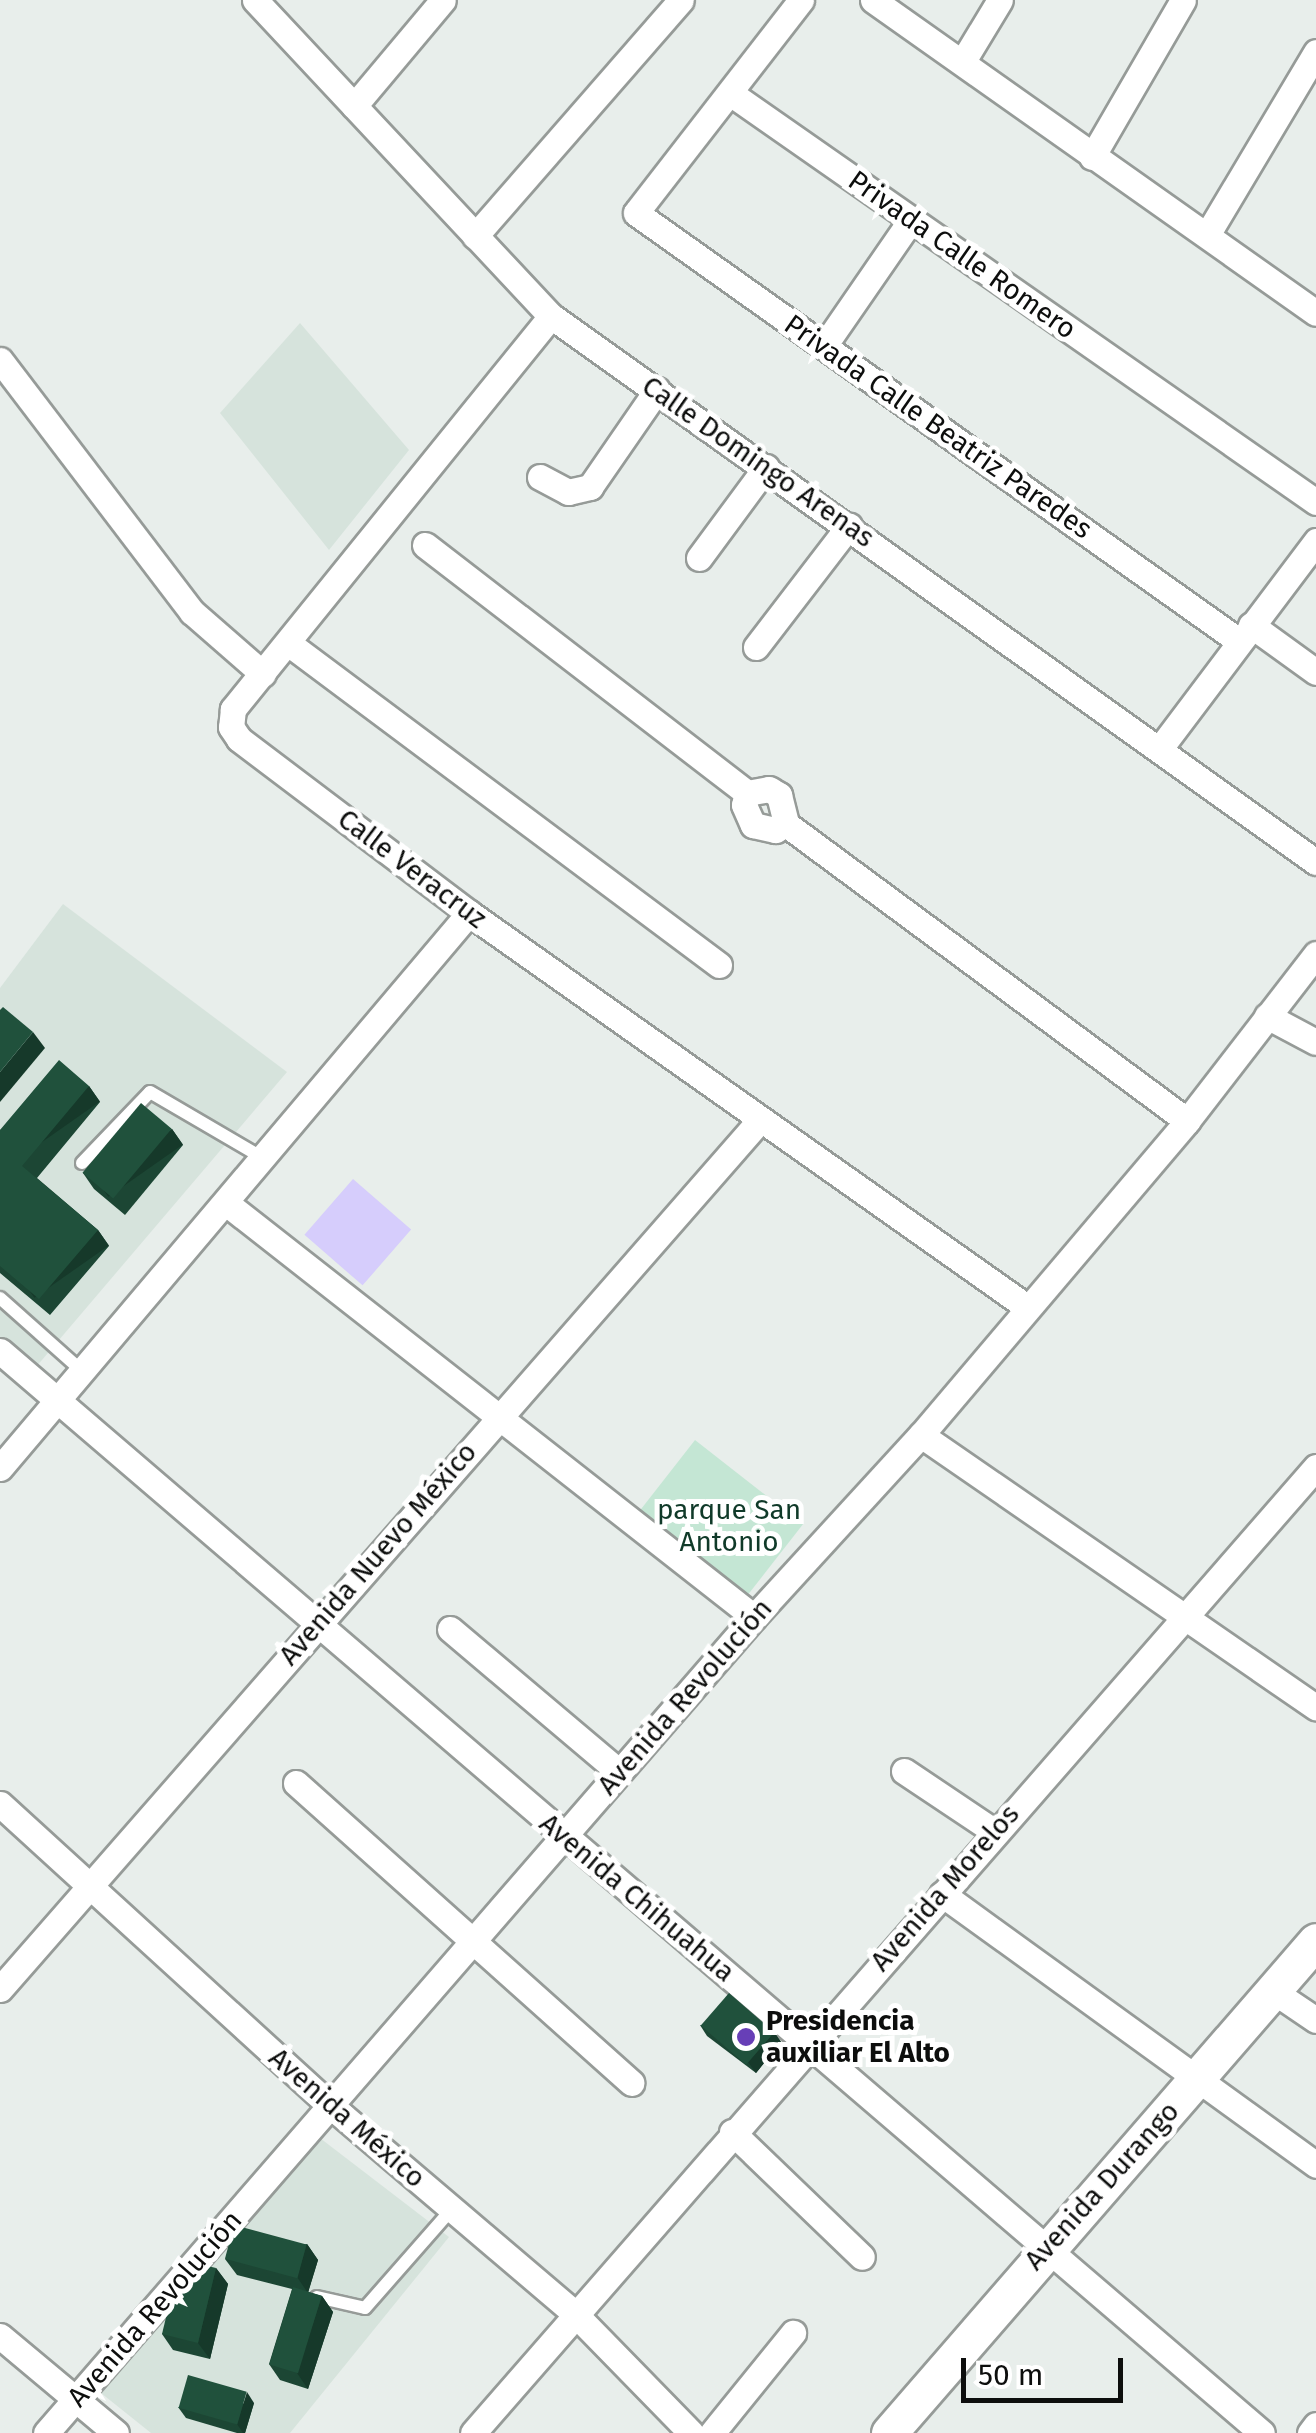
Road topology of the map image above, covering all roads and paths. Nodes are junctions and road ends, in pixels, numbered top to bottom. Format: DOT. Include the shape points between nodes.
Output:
graph roads {
  1 [pos="255,0"];
  2 [pos="443,0"];
  3 [pos="681,0"];
  4 [pos="873,0"];
  5 [pos="1000,0"];
  6 [pos="1182,0"];
  7 [pos="796,2"];
  8 [pos="1316,52"];
  9 [pos="963,62"];
  10 [pos="733,94"];
  11 [pos="354,106"];
  12 [pos="1092,157"];
  13 [pos="911,220"];
  14 [pos="476,236"];
  15 [pos="1207,236"];
  16 [pos="1314,306"];
  17 [pos="551,316"];
  18 [pos="824,346"];
  19 [pos="0,360"];
  20 [pos="657,390"];
  21 [pos="766,467"];
  22 [pos="540,477"];
  23 [pos="1316,502"];
  24 [pos="849,526"];
  25 [pos="1316,541"];
  26 [pos="424,544"];
  27 [pos="699,558"];
  28 [pos="1245,633"];
  29 [pos="288,643"];
  30 [pos="756,647"];
  31 [pos="1316,672"];
  32 [pos="262,674"];
  33 [pos="1161,746"];
  34 [pos="1316,862"];
  35 [pos="469,913"];
  36 [pos="1316,954"];
  37 [pos="720,965"];
  38 [pos="1267,1016"];
  39 [pos="1316,1042"];
  40 [pos="758,1121"];
  41 [pos="1188,1121"];
  42 [pos="263,1158"];
  43 [pos="82,1164"];
  44 [pos="226,1203"];
  45 [pos="0,1298"];
  46 [pos="1027,1307"];
  47 [pos="0,1351"];
  48 [pos="83,1372"];
  49 [pos="59,1402"];
  50 [pos="498,1416"];
  51 [pos="921,1435"];
  52 [pos="0,1468"];
  53 [pos="1316,1468"];
  54 [pos="1182,1616"];
  55 [pos="754,1618"];
  56 [pos="318,1624"];
  57 [pos="450,1630"];
  58 [pos="1316,1707"];
  59 [pos="904,1771"];
  60 [pos="619,1772"];
  61 [pos="296,1783"];
  62 [pos="0,1804"];
  63 [pos="995,1832"];
  64 [pos="564,1836"];
  65 [pos="89,1886"];
  66 [pos="942,1894"];
  67 [pos="1316,1941"];
  68 [pos="471,1944"];
  69 [pos="0,1989"];
  70 [pos="1274,1991"];
  71 [pos="1316,2020"];
  72 [pos="807,2043"];
  73 [pos="631,2082"];
  74 [pos="1196,2083"];
  75 [pos="331,2106"];
  76 [pos="732,2132"];
  77 [pos="1316,2165"];
  78 [pos="452,2209"];
  79 [pos="1047,2244"];
  80 [pos="862,2256"];
  81 [pos="317,2297"];
  82 [pos="576,2314"];
  83 [pos="793,2332"];
  84 [pos="0,2336"];
  85 [pos="75,2400"];
  86 [pos="1316,2425"];
  87 [pos="46,2433"];
  88 [pos="116,2433"];
  89 [pos="473,2433"];
  90 [pos="691,2433"];
  91 [pos="712,2433"];
  92 [pos="889,2433"];
  93 [pos="1262,2433"];
  94 [pos="1310,2433"];
  1 -- 11 [label="street, Calle Domingo Arenas"];
  2 -- 11 [label="street"];
  3 -- 14 [label="street"];
  4 -- 9 [label="street"];
  5 -- 9 [label="street"];
  6 -- 12 [label="street"];
  7 -- 10 [label="street"];
  8 -- 15 [label="street"];
  9 -- 12 [label="street"];
  10 -- 13 [label="street, Privada Calle Romero"];
  10 -- 18 [label="street, Privada Calle Beatriz Paredes" via="636,213"];
  11 -- 14 [label="street, Calle Domingo Arenas"];
  12 -- 15 [label="street"];
  13 -- 18 [label="street"];
  13 -- 23 [label="street, Privada Calle Romero"];
  14 -- 17 [label="street, Calle Domingo Arenas"];
  15 -- 16 [label="street"];
  17 -- 20 [label="street, Calle Domingo Arenas"];
  17 -- 29 [label="street, Calle Veracruz"];
  18 -- 28 [label="street, Privada Calle Beatriz Paredes"];
  19 -- 32 [label="street" via="192,612"];
  20 -- 21 [label="street, Calle Domingo Arenas"];
  20 -- 22 [label="street" via="590,487 580,493"];
  21 -- 24 [label="street, Calle Domingo Arenas"];
  21 -- 27 [label="street"];
  24 -- 30 [label="street"];
  24 -- 33 [label="street, Calle Domingo Arenas"];
  25 -- 28 [label="street"];
  26 -- 41 [label="street" via="746,793 769,789 780,795 786,824"];
  28 -- 31 [label="street, Privada Calle Beatriz Paredes"];
  28 -- 33 [label="street"];
  29 -- 32 [label="street, Calle Veracruz"];
  29 -- 37 [label="street"];
  32 -- 35 [label="street, Calle Veracruz" via="233,709 231,727 239,740"];
  33 -- 34 [label="street, Calle Domingo Arenas"];
  35 -- 40 [label="street, Calle Veracruz"];
  35 -- 42 [label="street"];
  36 -- 38 [label="street, Avenida Revolución"];
  38 -- 39 [label="street"];
  38 -- 41 [label="street, Avenida Revolución"];
  40 -- 46 [label="street, Calle Veracruz"];
  40 -- 50 [label="street, Avenida Nuevo México"];
  41 -- 46 [label="street, Avenida Revolución"];
  42 -- 43 [label="lane" via="150,1092"];
  42 -- 44 [label="street"];
  44 -- 48 [label="street"];
  44 -- 50 [label="street"];
  45 -- 48 [label="lane"];
  46 -- 51 [label="street, Avenida Revolución"];
  47 -- 49 [label="street, Avenida Chihuahua"];
  48 -- 49 [label="street"];
  49 -- 52 [label="street"];
  49 -- 56 [label="street, Avenida Chihuahua"];
  50 -- 55 [label="street"];
  50 -- 56 [label="street, Avenida Nuevo México"];
  51 -- 54 [label="street"];
  51 -- 55 [label="street, Avenida Revolución"];
  53 -- 54 [label="street, Avenida Morelos"];
  54 -- 58 [label="street"];
  54 -- 63 [label="street, Avenida Morelos"];
  55 -- 60 [label="street, Avenida Revolución"];
  56 -- 64 [label="street, Avenida Chihuahua"];
  56 -- 65 [label="street, Avenida Nuevo México"];
  57 -- 60 [label="street"];
  59 -- 63 [label="street"];
  60 -- 64 [label="street, Avenida Revolución"];
  61 -- 68 [label="street"];
  62 -- 65 [label="street, Avenida México"];
  63 -- 66 [label="street, Avenida Morelos"];
  64 -- 68 [label="street, Avenida Revolución"];
  64 -- 72 [label="street, Avenida Chihuahua"];
  65 -- 69 [label="street, Avenida Nuevo México"];
  65 -- 75 [label="street, Avenida México"];
  66 -- 72 [label="street, Avenida Morelos"];
  66 -- 74 [label="street"];
  67 -- 70 [label="street, Avenida Durango"];
  68 -- 73 [label="street"];
  68 -- 75 [label="street, Avenida Revolución"];
  70 -- 71 [label="street"];
  70 -- 74 [label="street, Avenida Durango"];
  72 -- 76 [label="street, Avenida Morelos"];
  72 -- 79 [label="street, Avenida Chihuahua"];
  74 -- 77 [label="street"];
  74 -- 79 [label="street, Avenida Durango"];
  75 -- 78 [label="street, Avenida México"];
  75 -- 85 [label="street, Avenida Revolución"];
  76 -- 80 [label="street"];
  76 -- 82 [label="street, Avenida Morelos"];
  78 -- 81 [label="lane" via="366,2308"];
  78 -- 82 [label="street, Avenida México"];
  79 -- 92 [label="street, Avenida Durango"];
  79 -- 93 [label="street, Avenida Chihuahua"];
  82 -- 89 [label="street, Avenida Morelos"];
  82 -- 90 [label="street, Avenida México"];
  83 -- 91 [label="street"];
  84 -- 85 [label="street"];
  85 -- 87 [label="street, Avenida Revolución"];
  85 -- 88 [label="street"];
  86 -- 94 [label="street"];
}
